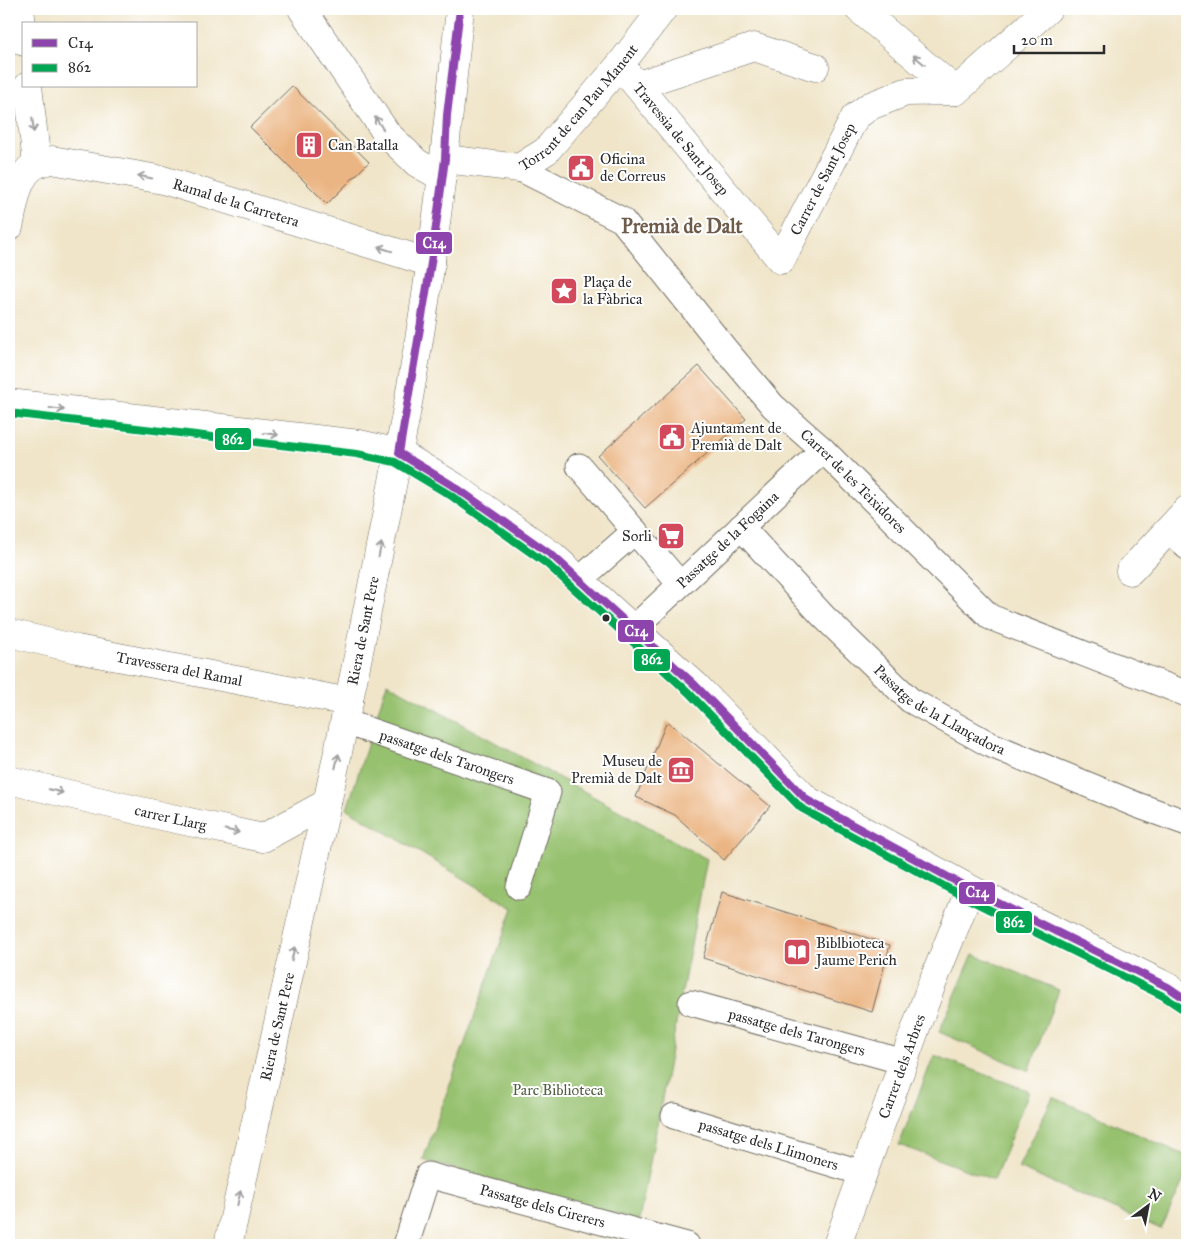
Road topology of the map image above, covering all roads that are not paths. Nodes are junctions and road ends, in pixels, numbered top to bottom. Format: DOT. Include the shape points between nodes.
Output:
graph roads {
  1 [pos="20,9"];
  2 [pos="302,9"];
  3 [pos="460,9"];
  4 [pos="663,9"];
  5 [pos="859,9"];
  6 [pos="1048,9"];
  7 [pos="22,26"];
  8 [pos="815,66"];
  9 [pos="629,75"];
  10 [pos="28,88"];
  11 [pos="956,91"];
  12 [pos="37,164"];
  13 [pos="444,168"];
  14 [pos="519,168"];
  15 [pos="9,227"];
  16 [pos="781,260"];
  17 [pos="431,263"];
  18 [pos="9,403"];
  19 [pos="823,450"];
  20 [pos="399,454"];
  21 [pos="579,466"];
  22 [pos="1187,510"];
  23 [pos="741,527"];
  24 [pos="635,531"];
  25 [pos="1178,539"];
  26 [pos="1130,571"];
  27 [pos="579,580"];
  28 [pos="680,584"];
  29 [pos="633,629"];
  30 [pos="9,633"];
  31 [pos="1187,694"];
  32 [pos="347,712"];
  33 [pos="9,780"];
  34 [pos="327,803"];
  35 [pos="1187,823"];
  36 [pos="519,887"];
  37 [pos="970,889"];
  38 [pos="1187,1000"];
  39 [pos="691,1003"];
  40 [pos="904,1062"];
  41 [pos="674,1116"];
  42 [pos="864,1173"];
  43 [pos="228,1245"];
  44 [pos="406,1245"];
  45 [pos="687,1245"];
  46 [pos="837,1245"];
  1 -- 7 [label="street"];
  13 -- 2 [label="street, one-way" via="417,163 387,134"];
  3 -- 13 [label="street, Riera de Sant Pere"];
  4 -- 9 [label="street, Torrent de can Pau Manent"];
  11 -- 5 [label="street, one-way"];
  6 -- 11 [label="street"];
  8 -- 9 [label="street" via="754,47"];
  9 -- 14 [label="street, Torrent de can Pau Manent" via="546,151"];
  9 -- 16 [label="street, Travessia de Sant Josep"];
  10 -- 12 [label="street, one-way"];
  11 -- 16 [label="street, Carrer de Sant Josep" via="906,92 870,106 855,117"];
  12 -- 15 [label="street" via="26,173 19,186"];
  17 -- 12 [label="street, Ramal de la Carretera, one-way" via="163,180 52,160"];
  13 -- 14 [label="street, Torrent de can Pau Manent"];
  13 -- 17 [label="street, Riera de Sant Pere"];
  14 -- 19 [label="street, Carrer de les Teixidores" via="622,220 773,406"];
  17 -- 20 [label="street, Riera de Sant Pere"];
  18 -- 20 [label="street, one-way" via="359,444"];
  19 -- 23 [label="street, Passatge de la Fogaina"];
  19 -- 31 [label="street, Carrer de les Teixidores" via="990,617"];
  20 -- 27 [label="street" via="455,487 553,556"];
  32 -- 20 [label="street, Riera de Sant Pere, one-way"];
  21 -- 24 [label="street"];
  22 -- 25 [label="street"];
  23 -- 28 [label="street, Passatge de la Fogaina"];
  23 -- 35 [label="street, Passatge de la Llançadora" via="823,616 910,700 988,744"];
  24 -- 27 [label="street"];
  24 -- 28 [label="street"];
  25 -- 26 [label="street"];
  27 -- 29 [label="street"];
  28 -- 29 [label="street, Passatge de la Fogaina"];
  29 -- 37 [label="street" via="695,685 807,800"];
  30 -- 32 [label="street, Travessera del Ramal"];
  34 -- 32 [label="street, Riera de Sant Pere, one-way"];
  32 -- 36 [label="street, passatge dels Tarongers" via="548,792"];
  33 -- 34 [label="street, carrer Llarg, one-way" via="263,838"];
  43 -- 34 [label="street, Riera de Sant Pere, one-way"];
  37 -- 38 [label="street" via="1168,987"];
  37 -- 40 [label="street, Carrer dels Arbres"];
  39 -- 40 [label="street, passatge dels Tarongers"];
  40 -- 42 [label="street, Carrer dels Arbres"];
  41 -- 42 [label="street, passatge dels Llimoners"];
  42 -- 46 [label="street, Carrer dels Arbres"];
  44 -- 45 [label="street, Passatge dels Cirerers" via="428,1175"];
}
